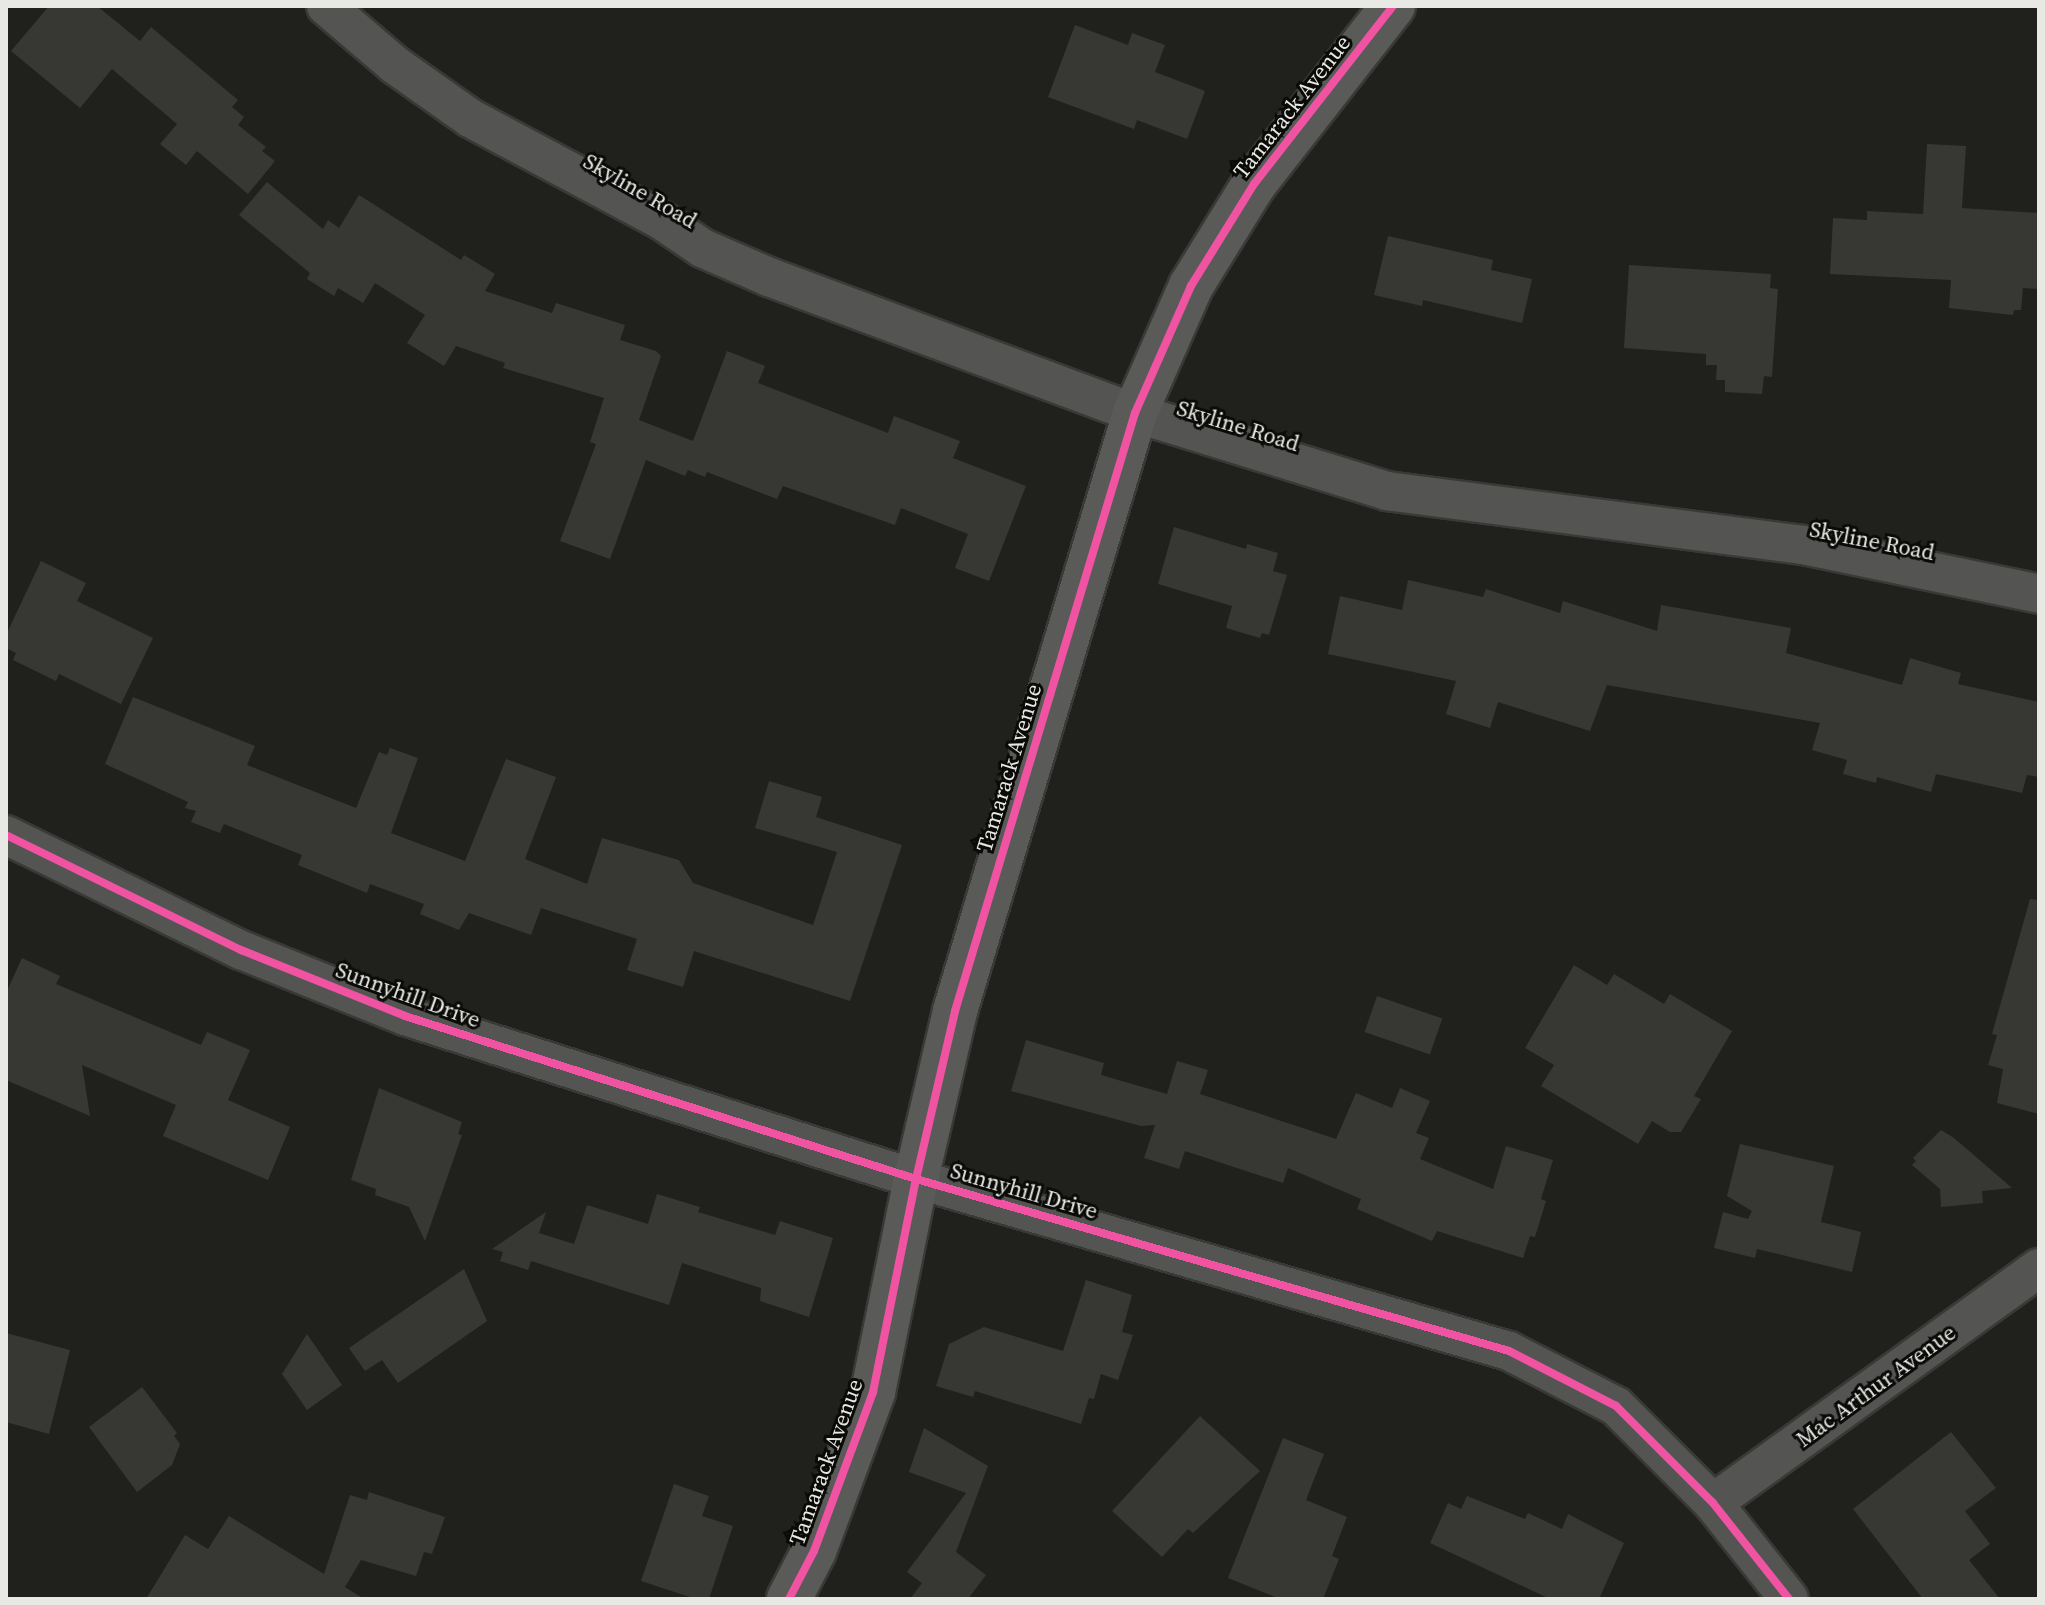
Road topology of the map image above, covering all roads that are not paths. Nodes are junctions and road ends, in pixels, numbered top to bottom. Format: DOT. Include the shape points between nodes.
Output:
graph roads {
  1 [pos="326,6"];
  2 [pos="1393,6"];
  3 [pos="1135,413"];
  4 [pos="2039,594"];
  5 [pos="6,835"];
  6 [pos="916,1179"];
  7 [pos="2039,1268"];
  8 [pos="1713,1503"];
  9 [pos="789,1599"];
  10 [pos="1789,1599"];
  1 -- 3 [label="street, Skyline Road" via="395,65 470,118 661,220 702,248"];
  2 -- 3 [label="main road, Tamarack Avenue" via="1254,184 1191,286"];
  3 -- 4 [label="street, Skyline Road" via="1387,491 1803,545"];
  3 -- 6 [label="main road, Tamarack Avenue" via="955,1011"];
  5 -- 6 [label="street, Sunnyhill Drive" via="241,950 394,1012"];
  6 -- 8 [label="street, Sunnyhill Drive" via="1509,1351 1616,1406"];
  6 -- 9 [label="main road, Tamarack Avenue" via="873,1392 814,1551"];
  7 -- 8 [label="street, Mac Arthur Avenue"];
  8 -- 10 [label="street, Sunnyhill Drive"];
}
